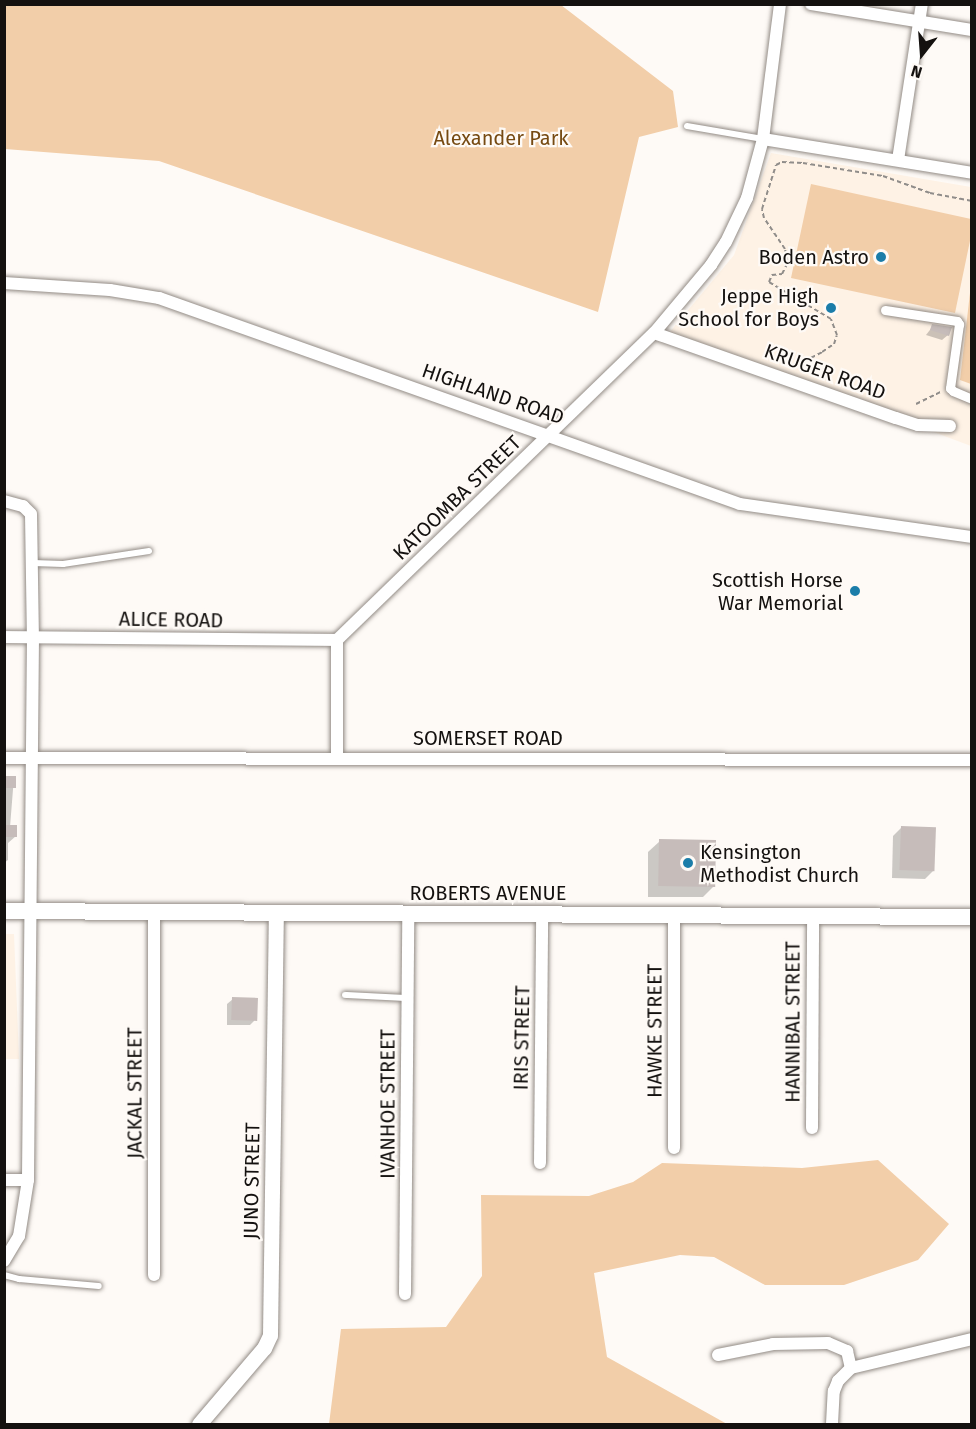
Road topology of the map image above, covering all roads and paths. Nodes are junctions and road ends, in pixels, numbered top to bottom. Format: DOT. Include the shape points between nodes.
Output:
graph roads {
  1 [pos="780,4"];
  2 [pos="812,4"];
  3 [pos="922,4"];
  4 [pos="919,21"];
  5 [pos="972,30"];
  6 [pos="687,126"];
  7 [pos="763,139"];
  8 [pos="898,160"];
  9 [pos="972,173"];
  10 [pos="972,201"];
  11 [pos="4,284"];
  12 [pos="885,310"];
  13 [pos="654,333"];
  14 [pos="786,379"];
  15 [pos="953,392"];
  16 [pos="972,399"];
  17 [pos="916,404"];
  18 [pos="950,426"];
  19 [pos="550,435"];
  20 [pos="4,501"];
  21 [pos="972,537"];
  22 [pos="149,551"];
  23 [pos="33,563"];
  24 [pos="4,637"];
  25 [pos="33,637"];
  26 [pos="337,640"];
  27 [pos="337,757"];
  28 [pos="4,758"];
  29 [pos="32,758"];
  30 [pos="972,760"];
  31 [pos="4,911"];
  32 [pos="154,911"];
  33 [pos="32,912"];
  34 [pos="276,912"];
  35 [pos="408,913"];
  36 [pos="542,914"];
  37 [pos="674,915"];
  38 [pos="813,915"];
  39 [pos="972,916"];
  40 [pos="345,995"];
  41 [pos="408,998"];
  42 [pos="812,1128"];
  43 [pos="674,1148"];
  44 [pos="540,1163"];
  45 [pos="4,1180"];
  46 [pos="28,1180"];
  47 [pos="4,1261"];
  48 [pos="4,1275"];
  49 [pos="154,1275"];
  50 [pos="99,1286"];
  51 [pos="405,1294"];
  52 [pos="972,1339"];
  53 [pos="718,1355"];
  54 [pos="851,1368"];
  55 [pos="199,1425"];
  56 [pos="832,1425"];
  1 -- 7 [label="street, KATOOMBA STREET"];
  2 -- 4 [label="street"];
  3 -- 4 [label="street"];
  4 -- 5 [label="street"];
  4 -- 8 [label="street"];
  6 -- 7 [label="lane"];
  7 -- 8 [label="street"];
  7 -- 13 [label="street, KATOOMBA STREET" via="747,198 726,242"];
  8 -- 9 [label="street"];
  10 -- 14 [label="path" via="930,193 883,176 803,163 776,165 762,209 786,249 788,262 782,274 772,275 769,282 831,319 837,335 834,344 794,364"];
  11 -- 19 [label="street, HIGHLAND ROAD" via="110,290 159,298"];
  12 -- 15 [label="street" via="957,321 950,388"];
  13 -- 14 [label="street, KRUGER ROAD"];
  13 -- 19 [label="street, KATOOMBA STREET"];
  14 -- 18 [label="street, KRUGER ROAD" via="912,423"];
  15 -- 16 [label="street"];
  15 -- 17 [label="path" via="942,392"];
  19 -- 21 [label="street, HIGHLAND ROAD" via="741,504"];
  19 -- 26 [label="street, KATOOMBA STREET"];
  20 -- 23 [label="street" via="27,509 32,522"];
  22 -- 23 [label="lane" via="63,564"];
  23 -- 25 [label="street"];
  24 -- 25 [label="street, ALICE ROAD"];
  25 -- 26 [label="street, ALICE ROAD"];
  25 -- 29 [label="street"];
  26 -- 27 [label="street"];
  27 -- 29 [label="street, SOMERSET ROAD"];
  27 -- 30 [label="street, SOMERSET ROAD"];
  28 -- 29 [label="street, SOMERSET ROAD"];
  29 -- 33 [label="street"];
  31 -- 33 [label="main road, ROBERTS AVENUE"];
  32 -- 33 [label="main road, ROBERTS AVENUE"];
  32 -- 34 [label="main road, ROBERTS AVENUE"];
  32 -- 49 [label="street, JACKAL STREET"];
  33 -- 46 [label="street"];
  34 -- 35 [label="main road, ROBERTS AVENUE"];
  34 -- 55 [label="street, JUNO STREET" via="271,1331 264,1348"];
  35 -- 36 [label="main road, ROBERTS AVENUE"];
  35 -- 41 [label="street, IVANHOE STREET"];
  36 -- 37 [label="main road, ROBERTS AVENUE"];
  36 -- 44 [label="street, IRIS STREET"];
  37 -- 38 [label="main road, ROBERTS AVENUE"];
  37 -- 43 [label="street, HAWKE STREET"];
  38 -- 39 [label="main road, ROBERTS AVENUE"];
  38 -- 42 [label="street, HANNIBAL STREET"];
  40 -- 41 [label="lane"];
  41 -- 51 [label="street, IVANHOE STREET"];
  45 -- 46 [label="street"];
  46 -- 47 [label="street" via="19,1236"];
  48 -- 50 [label="lane"];
  52 -- 54 [label="street"];
  53 -- 54 [label="street" via="773,1344 828,1343 847,1351"];
  54 -- 56 [label="street" via="834,1391"];
}
